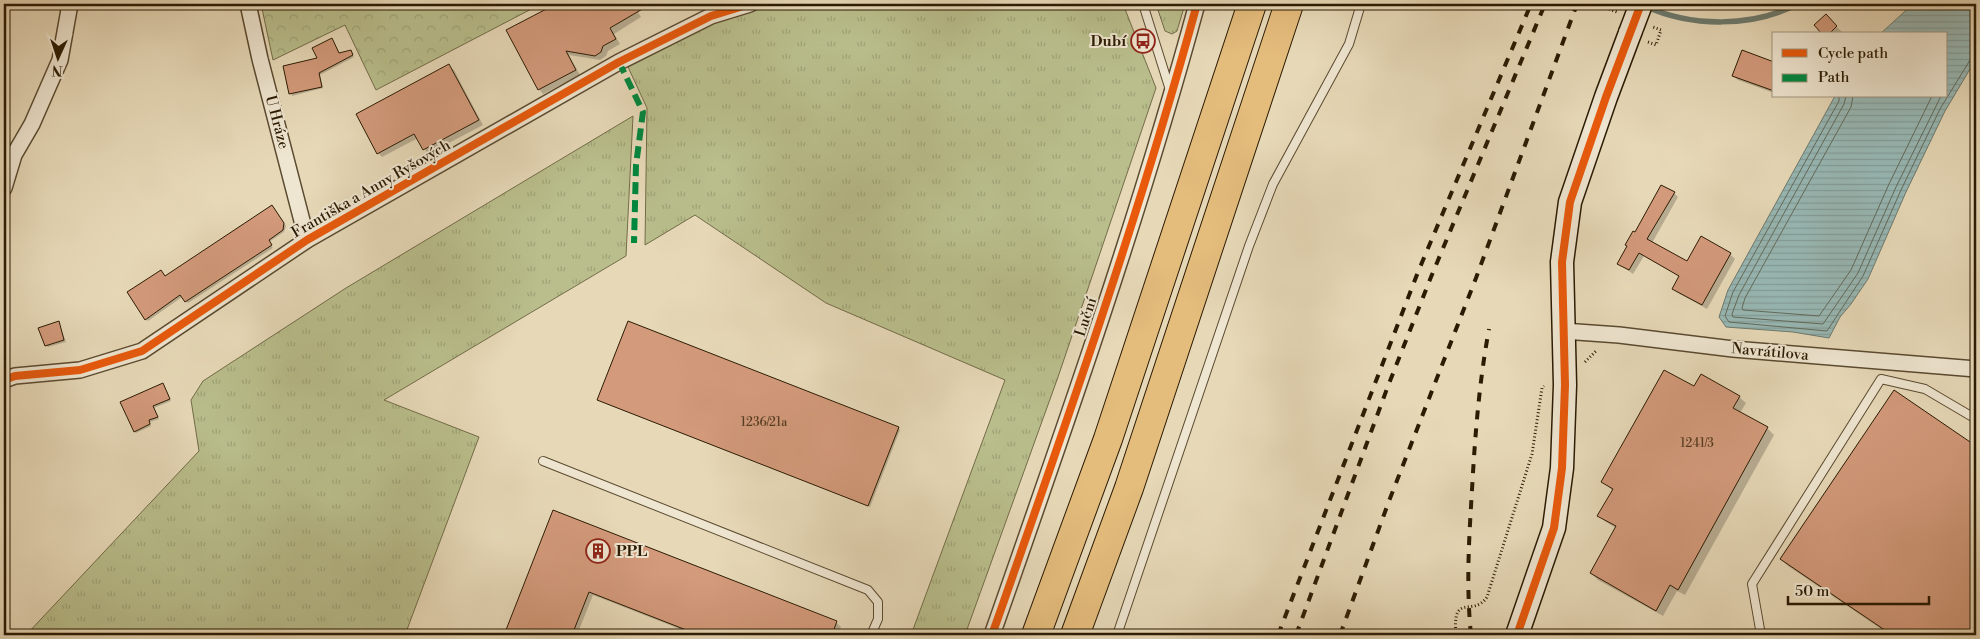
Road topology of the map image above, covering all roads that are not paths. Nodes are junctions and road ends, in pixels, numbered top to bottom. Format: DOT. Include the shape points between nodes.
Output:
graph roads {
  1 [pos="70,4"];
  2 [pos="248,4"];
  3 [pos="750,4"];
  4 [pos="1143,4"];
  5 [pos="1197,4"];
  6 [pos="1252,4"];
  7 [pos="1289,4"];
  8 [pos="1361,4"];
  9 [pos="1641,4"];
  10 [pos="1172,97"];
  11 [pos="4,188"];
  12 [pos="307,240"];
  13 [pos="1563,332"];
  14 [pos="1976,369"];
  15 [pos="4,380"];
  16 [pos="1976,419"];
  17 [pos="543,461"];
  18 [pos="871,635"];
  19 [pos="992,635"];
  20 [pos="1036,635"];
  21 [pos="1075,635"];
  22 [pos="1117,635"];
  23 [pos="1517,635"];
  24 [pos="1761,635"];
  1 -- 11 [label="street" via="60,60 32,124 14,155"];
  2 -- 12 [label="street, U Hráze"];
  3 -- 12 [label="street, Františka a Anny Ryšových" via="711,16 619,62"];
  4 -- 10 [label="lane"];
  5 -- 10 [label="street, Luční"];
  6 -- 20 [label="highway" via="1108,439"];
  7 -- 21 [label="highway" via="1129,488"];
  8 -- 22 [label="lane" via="1349,44 1273,184 1249,246"];
  9 -- 13 [label="street, bridge" via="1636,37 1606,97 1570,202 1562,262"];
  10 -- 19 [label="street, Luční" via="1063,434"];
  12 -- 15 [label="street, Františka a Anny Ryšových" via="142,352 80,370 15,376"];
  13 -- 14 [label="street, Navrátilova"];
  13 -- 23 [label="street" via="1562,468 1554,528"];
  16 -- 24 [label="lane" via="1925,389 1882,379 1752,584"];
  17 -- 18 [label="lane" via="868,590 878,602 878,619"];
}
